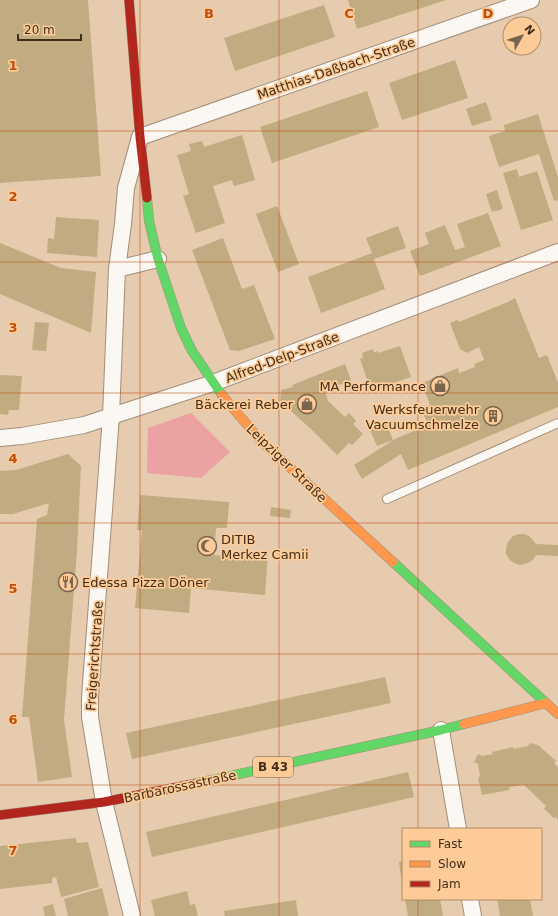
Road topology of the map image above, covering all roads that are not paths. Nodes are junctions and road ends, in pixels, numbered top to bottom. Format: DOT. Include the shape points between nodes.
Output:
graph roads {
  1 [pos="129,0"];
  2 [pos="531,0"];
  3 [pos="140,136"];
  4 [pos="558,252"];
  5 [pos="158,259"];
  6 [pos="118,269"];
  7 [pos="213,383"];
  8 [pos="111,416"];
  9 [pos="558,424"];
  10 [pos="0,438"];
  11 [pos="387,499"];
  12 [pos="546,703"];
  13 [pos="558,714"];
  14 [pos="441,730"];
  15 [pos="104,802"];
  16 [pos="0,815"];
  17 [pos="458,828"];
  18 [pos="470,900"];
  19 [pos="132,916"];
  20 [pos="473,916"];
  1 -- 3 [label="main road, Leipziger Straße"];
  2 -- 3 [label="street, Matthias-Daßbach-Straße"];
  3 -- 5 [label="main road, Leipziger Straße" via="149,221"];
  3 -- 6 [label="street, Leipziger Straße" via="126,188"];
  4 -- 7 [label="street, Alfred-Delp-Straße"];
  5 -- 6 [label="street"];
  5 -- 7 [label="main road, Leipziger Straße" via="181,328 192,351"];
  6 -- 8 [label="street, Leipziger Straße"];
  7 -- 8 [label="street, Alfred-Delp-Straße"];
  7 -- 12 [label="main road, Leipziger Straße" via="264,444"];
  8 -- 10 [label="street, Alfred-Delp-Straße" via="84,425"];
  8 -- 15 [label="street, Freigerichtstraße" via="90,698 90,717"];
  9 -- 11 [label="lane"];
  12 -- 13 [label="main road, Leipziger Straße"];
  12 -- 14 [label="main road, Barbarossastraße / B 43"];
  14 -- 15 [label="main road, Barbarossastraße / B 43"];
  14 -- 17 [label="street"];
  15 -- 16 [label="main road, Barbarossastraße / B 43"];
  15 -- 19 [label="street, Freigerichtstraße"];
  18 -- 20 [label="street"];
}
